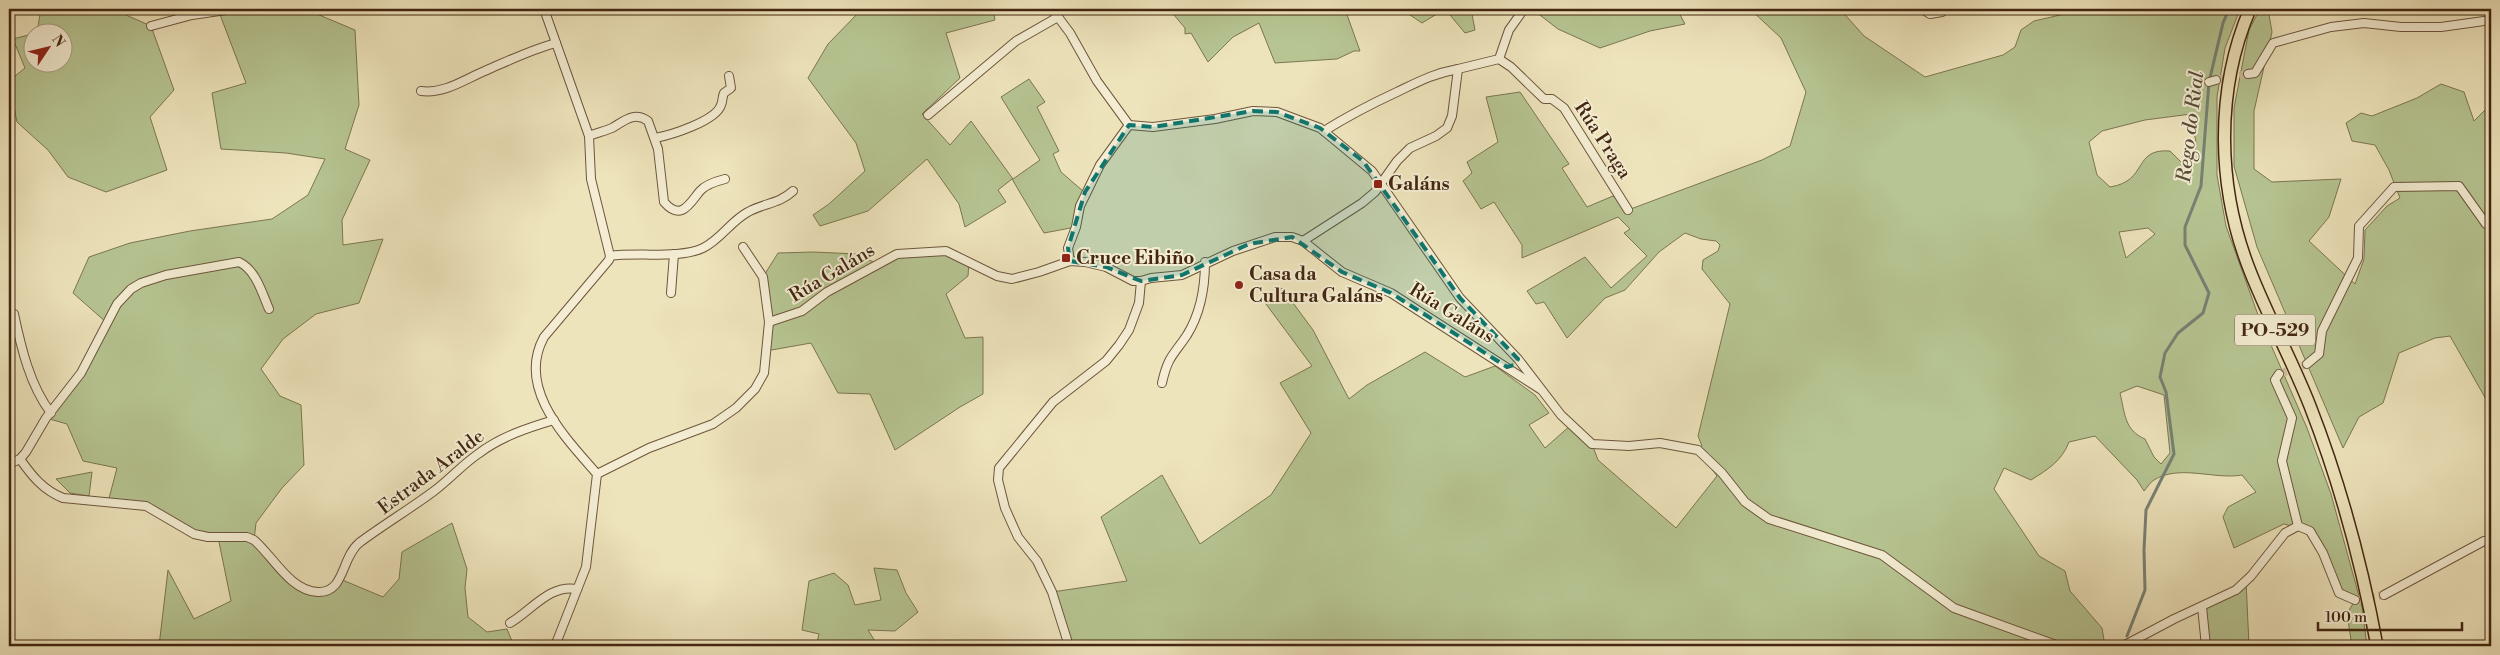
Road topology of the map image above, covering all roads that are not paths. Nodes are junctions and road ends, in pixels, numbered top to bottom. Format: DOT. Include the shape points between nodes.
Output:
graph roads {
  1 [pos="234,9"];
  2 [pos="544,9"];
  3 [pos="1524,9"];
  4 [pos="1922,9"];
  5 [pos="1945,9"];
  6 [pos="2250,9"];
  7 [pos="1056,12"];
  8 [pos="2491,20"];
  9 [pos="151,26"];
  10 [pos="556,43"];
  11 [pos="1499,59"];
  12 [pos="1458,69"];
  13 [pos="2248,74"];
  14 [pos="729,76"];
  15 [pos="420,90"];
  16 [pos="928,115"];
  17 [pos="1129,125"];
  18 [pos="1324,131"];
  19 [pos="589,136"];
  20 [pos="655,138"];
  21 [pos="725,179"];
  22 [pos="1381,182"];
  23 [pos="793,191"];
  24 [pos="1628,210"];
  25 [pos="2491,225"];
  26 [pos="1303,241"];
  27 [pos="743,247"];
  28 [pos="674,254"];
  29 [pos="610,256"];
  30 [pos="1070,261"];
  31 [pos="1205,262"];
  32 [pos="1141,282"];
  33 [pos="671,293"];
  34 [pos="269,309"];
  35 [pos="14,314"];
  36 [pos="769,322"];
  37 [pos="1518,359"];
  38 [pos="2307,364"];
  39 [pos="1506,367"];
  40 [pos="2279,374"];
  41 [pos="1162,383"];
  42 [pos="1542,389"];
  43 [pos="51,413"];
  44 [pos="554,420"];
  45 [pos="20,458"];
  46 [pos="9,464"];
  47 [pos="597,474"];
  48 [pos="2298,526"];
  49 [pos="2491,540"];
  50 [pos="577,589"];
  51 [pos="2384,595"];
  52 [pos="2355,600"];
  53 [pos="2202,606"];
  54 [pos="510,623"];
  55 [pos="555,646"];
  56 [pos="1069,646"];
  57 [pos="2059,646"];
  58 [pos="2123,646"];
  59 [pos="2206,646"];
  60 [pos="2377,646"];
  1 -- 9 [label="street" via="192,15"];
  2 -- 10 [label="street"];
  3 -- 11 [label="street" via="1509,30"];
  4 -- 5 [label="street" via="1930,14"];
  6 -- 60 [label="main road, PO-529" via="2230,68 2224,135 2226,177 2234,220 2249,269 2309,405 2343,500"];
  7 -- 16 [label="street"];
  7 -- 17 [label="street" via="1097,81"];
  8 -- 13 [label="street" via="2441,27 2364,23 2331,26 2273,43 2255,73"];
  10 -- 15 [label="street" via="451,87 438,91"];
  10 -- 19 [label="street"];
  11 -- 12 [label="street"];
  11 -- 24 [label="street, Rúa Praga" via="1544,99 1552,99 1564,108"];
  12 -- 18 [label="street" via="1428,76 1365,106"];
  12 -- 22 [label="street" via="1452,116 1447,128 1410,148"];
  14 -- 20 [label="street" via="731,88 724,93 721,106 695,125"];
  17 -- 18 [label="street" via="1153,127 1252,111 1277,112"];
  17 -- 30 [label="street" via="1100,165 1080,206 1068,248"];
  18 -- 22 [label="street" via="1363,161"];
  19 -- 20 [label="street" via="638,116 648,121"];
  19 -- 29 [label="street" via="591,179"];
  20 -- 21 [label="street" via="663,196 668,206 681,210 687,208 705,187"];
  22 -- 26 [label="street" via="1362,204"];
  22 -- 37 [label="street" via="1460,298"];
  23 -- 28 [label="street" via="784,200 746,213 701,249"];
  25 -- 38 [label="street" via="2486,224 2459,186 2394,187 2359,226 2358,258 2322,331 2318,354"];
  26 -- 31 [label="street, Rúa Galáns" via="1275,237"];
  26 -- 39 [label="street, Rúa Galáns" via="1342,272 1391,293"];
  27 -- 36 [label="street" via="763,277"];
  28 -- 29 [label="street"];
  28 -- 33 [label="street"];
  29 -- 44 [label="street" via="538,347 535,377"];
  30 -- 32 [label="street, Rúa Galáns" via="1106,267 1132,281"];
  30 -- 36 [label="street, Rúa Galáns" via="1012,279 997,276 946,251 897,254 827,292 802,311"];
  31 -- 32 [label="street, Rúa Galáns" via="1182,275"];
  31 -- 41 [label="street" via="1203,293 1188,333 1167,363"];
  32 -- 56 [label="street" via="1139,303 1130,330 1119,345 1106,361 1053,402 999,468 998,480 1005,508 1018,537 1037,561 1052,592"];
  34 -- 43 [label="street" via="254,276 239,262 166,275 142,283 117,304 82,373"];
  35 -- 43 [label="street" via="34,388"];
  36 -- 47 [label="street" via="764,373 755,389 736,408 713,424 649,448"];
  37 -- 39 [label="street, Rúa Galáns" via="1514,365"];
  37 -- 42 [label="street"];
  39 -- 42 [label="street, Rúa Galáns" via="1535,388"];
  40 -- 48 [label="street" via="2275,380 2292,418 2282,461"];
  42 -- 57 [label="street" via="1561,415 1592,444 1629,446 1660,443 1698,450 1745,502 1769,519 1882,555 1954,608"];
  43 -- 45 [label="street"];
  44 -- 45 [label="street, Estrada Aralde" via="523,429 483,450 437,489 359,544 347,556 335,586 318,592 284,572 254,540 194,534 146,506 63,498 39,484"];
  44 -- 47 [label="street"];
  45 -- 46 [label="street"];
  47 -- 50 [label="street" via="586,567"];
  48 -- 52 [label="street" via="2310,531 2324,554 2339,593"];
  48 -- 53 [label="street" via="2285,533 2236,590"];
  49 -- 51 [label="street"];
  50 -- 54 [label="street" via="563,588 554,592"];
  50 -- 55 [label="street"];
  53 -- 58 [label="street"];
  53 -- 59 [label="street"];
}
